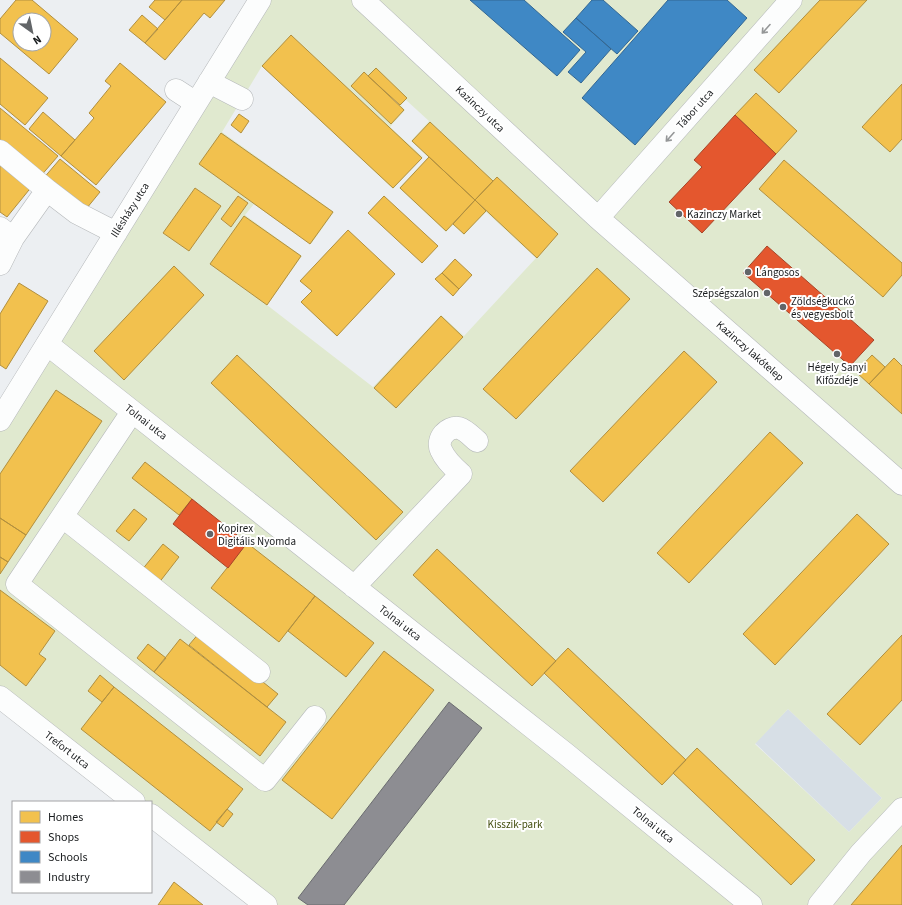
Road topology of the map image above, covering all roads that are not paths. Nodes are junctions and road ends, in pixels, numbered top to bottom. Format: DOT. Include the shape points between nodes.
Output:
graph roads {
  1 [pos="260,0"];
  2 [pos="363,0"];
  3 [pos="792,0"];
  4 [pos="209,82"];
  5 [pos="176,90"];
  6 [pos="242,99"];
  7 [pos="196,103"];
  8 [pos="0,151"];
  9 [pos="47,190"];
  10 [pos="598,218"];
  11 [pos="7,233"];
  12 [pos="116,233"];
  13 [pos="0,264"];
  14 [pos="47,344"];
  15 [pos="132,412"];
  16 [pos="0,420"];
  17 [pos="477,441"];
  18 [pos="902,484"];
  19 [pos="63,517"];
  20 [pos="354,587"];
  21 [pos="259,672"];
  22 [pos="0,697"];
  23 [pos="315,716"];
  24 [pos="133,801"];
  25 [pos="902,809"];
  26 [pos="152,816"];
  27 [pos="266,905"];
  28 [pos="751,905"];
  29 [pos="820,905"];
  1 -- 4 [label="street, Illésházy utca"];
  2 -- 10 [label="street, Kazinczy utca"];
  3 -- 10 [label="street, Tábor utca, one-way"];
  4 -- 6 [label="street"];
  4 -- 7 [label="street, Illésházy utca"];
  5 -- 7 [label="street"];
  7 -- 12 [label="street, Illésházy utca"];
  8 -- 9 [label="street"];
  9 -- 11 [label="street"];
  9 -- 12 [label="street" via="77,213"];
  10 -- 18 [label="street, Kazinczy lakótelep"];
  11 -- 13 [label="street"];
  12 -- 14 [label="street, Illésházy utca"];
  14 -- 15 [label="street, Tolnai utca"];
  14 -- 16 [label="street, Illésházy utca"];
  15 -- 19 [label="street"];
  15 -- 20 [label="street, Tolnai utca"];
  17 -- 20 [label="street" via="459,428 449,429 441,437 440,450 461,474"];
  19 -- 21 [label="street"];
  19 -- 23 [label="street" via="18,584 265,780"];
  20 -- 28 [label="street, Tolnai utca" via="566,754"];
  22 -- 24 [label="street, Trefort utca"];
  25 -- 29 [label="street" via="861,853"];
  26 -- 27 [label="street"];
}
